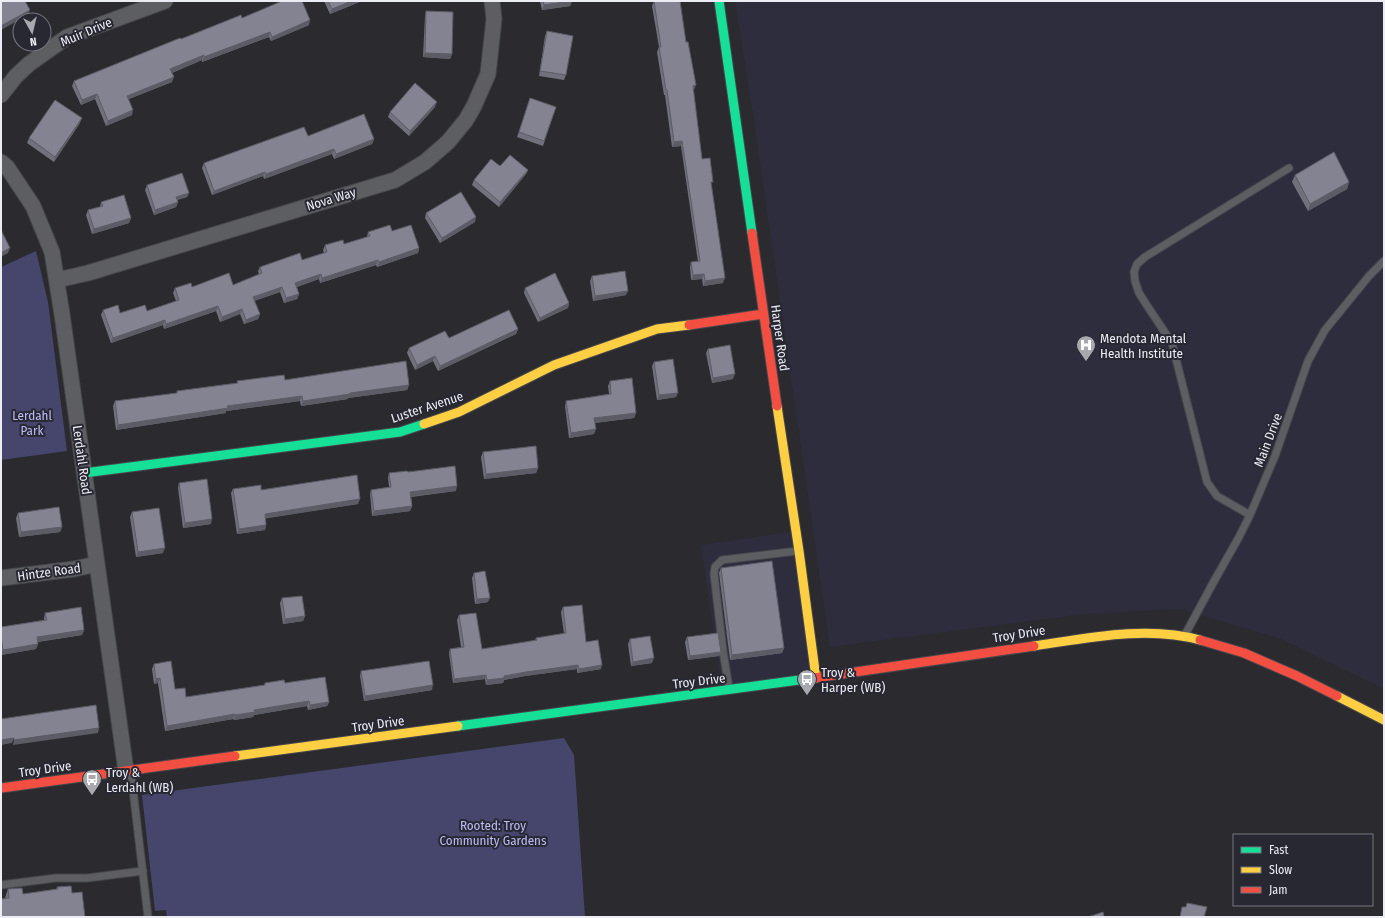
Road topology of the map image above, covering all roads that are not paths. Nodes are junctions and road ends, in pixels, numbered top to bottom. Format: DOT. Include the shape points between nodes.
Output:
graph roads {
  1 [pos="165,1"];
  2 [pos="492,1"];
  3 [pos="719,1"];
  4 [pos="1,95"];
  5 [pos="1,162"];
  6 [pos="1289,168"];
  7 [pos="1384,261"];
  8 [pos="57,280"];
  9 [pos="763,314"];
  10 [pos="84,473"];
  11 [pos="1250,515"];
  12 [pos="799,551"];
  13 [pos="97,564"];
  14 [pos="1,578"];
  15 [pos="1184,636"];
  16 [pos="816,678"];
  17 [pos="729,690"];
  18 [pos="1384,720"];
  19 [pos="129,771"];
  20 [pos="1,788"];
  21 [pos="143,871"];
  22 [pos="1,885"];
  23 [pos="148,917"];
  1 -- 4 [label="street, Muir Drive" via="67,38 28,64"];
  2 -- 8 [label="street, Nova Way" via="494,19 488,74 481,91 466,120 448,142 425,162 395,180 88,273"];
  3 -- 9 [label="street, Harper Road"];
  5 -- 8 [label="street, Lerdahl Road" via="33,206 52,252"];
  6 -- 11 [label="lane" via="1144,257 1134,272 1139,293 1172,343 1207,482 1217,496"];
  7 -- 11 [label="lane, Main Drive" via="1325,330 1308,362 1275,456"];
  8 -- 10 [label="street, Lerdahl Road"];
  9 -- 10 [label="street, Luster Avenue" via="657,329 554,365 459,412 400,432"];
  9 -- 12 [label="street, Harper Road"];
  10 -- 13 [label="street, Lerdahl Road"];
  11 -- 15 [label="lane, Main Drive"];
  12 -- 16 [label="street, Harper Road"];
  12 -- 17 [label="lane" via="722,560 715,567 722,651"];
  13 -- 14 [label="street, Hintze Road"];
  13 -- 19 [label="street, Lerdahl Road"];
  15 -- 16 [label="street, Troy Drive" via="1142,633 1078,639"];
  15 -- 18 [label="street, Troy Drive" via="1244,653 1297,676"];
  16 -- 17 [label="street, Troy Drive"];
  17 -- 19 [label="street, Troy Drive"];
  19 -- 20 [label="street, Troy Drive"];
  19 -- 21 [label="lane"];
  21 -- 22 [label="lane"];
  21 -- 23 [label="lane"];
}
